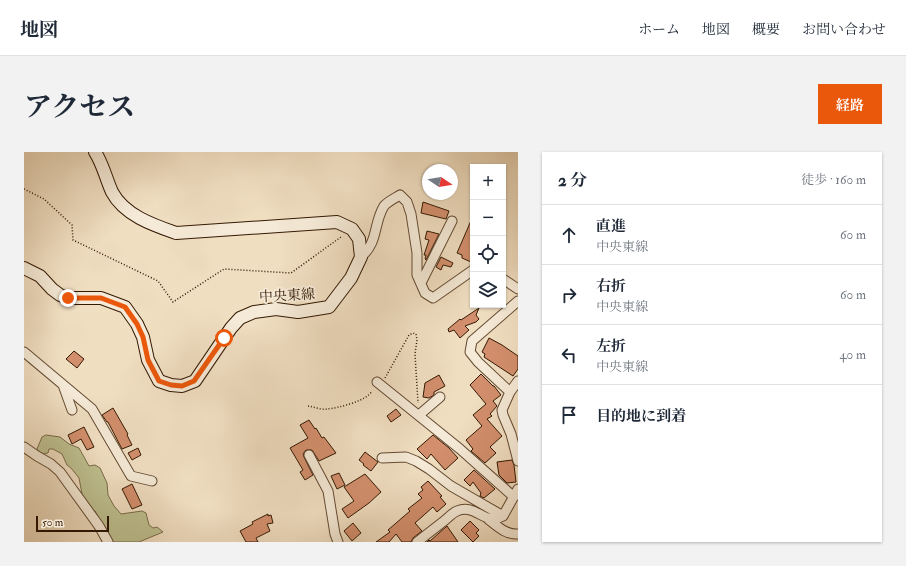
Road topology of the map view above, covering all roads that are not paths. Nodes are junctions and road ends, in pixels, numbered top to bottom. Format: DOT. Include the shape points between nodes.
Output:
graph roads {
  1 [pos="95,152"];
  2 [pos="452,221"];
  3 [pos="361,257"];
  4 [pos="24,268"];
  5 [pos="470,272"];
  6 [pos="506,281"];
  7 [pos="421,283"];
  8 [pos="518,289"];
  9 [pos="518,302"];
  10 [pos="24,352"];
  11 [pos="518,381"];
  12 [pos="62,383"];
  13 [pos="379,384"];
  14 [pos="510,392"];
  15 [pos="440,397"];
  16 [pos="72,410"];
  17 [pos="419,415"];
  18 [pos="24,448"];
  19 [pos="309,455"];
  20 [pos="382,458"];
  21 [pos="518,461"];
  22 [pos="152,481"];
  23 [pos="516,493"];
  24 [pos="503,516"];
  25 [pos="488,519"];
  26 [pos="518,534"];
  27 [pos="108,542"];
  28 [pos="338,542"];
  29 [pos="417,542"];
  1 -- 3 [label="main road" via="113,193 123,205 140,219 158,227 176,234 337,222 352,229 359,239"];
  2 -- 7 [label="street"];
  3 -- 4 [label="main road, 中央東線" via="351,278 329,307 298,312 276,309 254,312 240,318 194,381 182,386 159,381 148,360 143,337 125,307 101,298 68,298 60,295 40,276"];
  3 -- 7 [label="street" via="374,241 385,205 400,195 407,202 411,214 417,253 417,275"];
  5 -- 7 [label="street" via="433,298 425,293"];
  6 -- 8 [label="street"];
  9 -- 14 [label="street" via="472,341 470,352"];
  10 -- 12 [label="street"];
  11 -- 14 [label="street"];
  12 -- 16 [label="street"];
  12 -- 22 [label="street" via="92,409 131,476"];
  13 -- 17 [label="street"];
  14 -- 21 [label="street" via="502,410"];
  15 -- 17 [label="street"];
  17 -- 23 [label="street"];
  18 -- 27 [label="street" via="60,472"];
  19 -- 28 [label="street" via="328,491"];
  20 -- 24 [label="street" via="406,457 416,461 451,486"];
  23 -- 24 [label="street"];
  24 -- 25 [label="street" via="495,520"];
  25 -- 26 [label="street" via="505,532"];
  25 -- 29 [label="street" via="474,511 456,511"];
}
